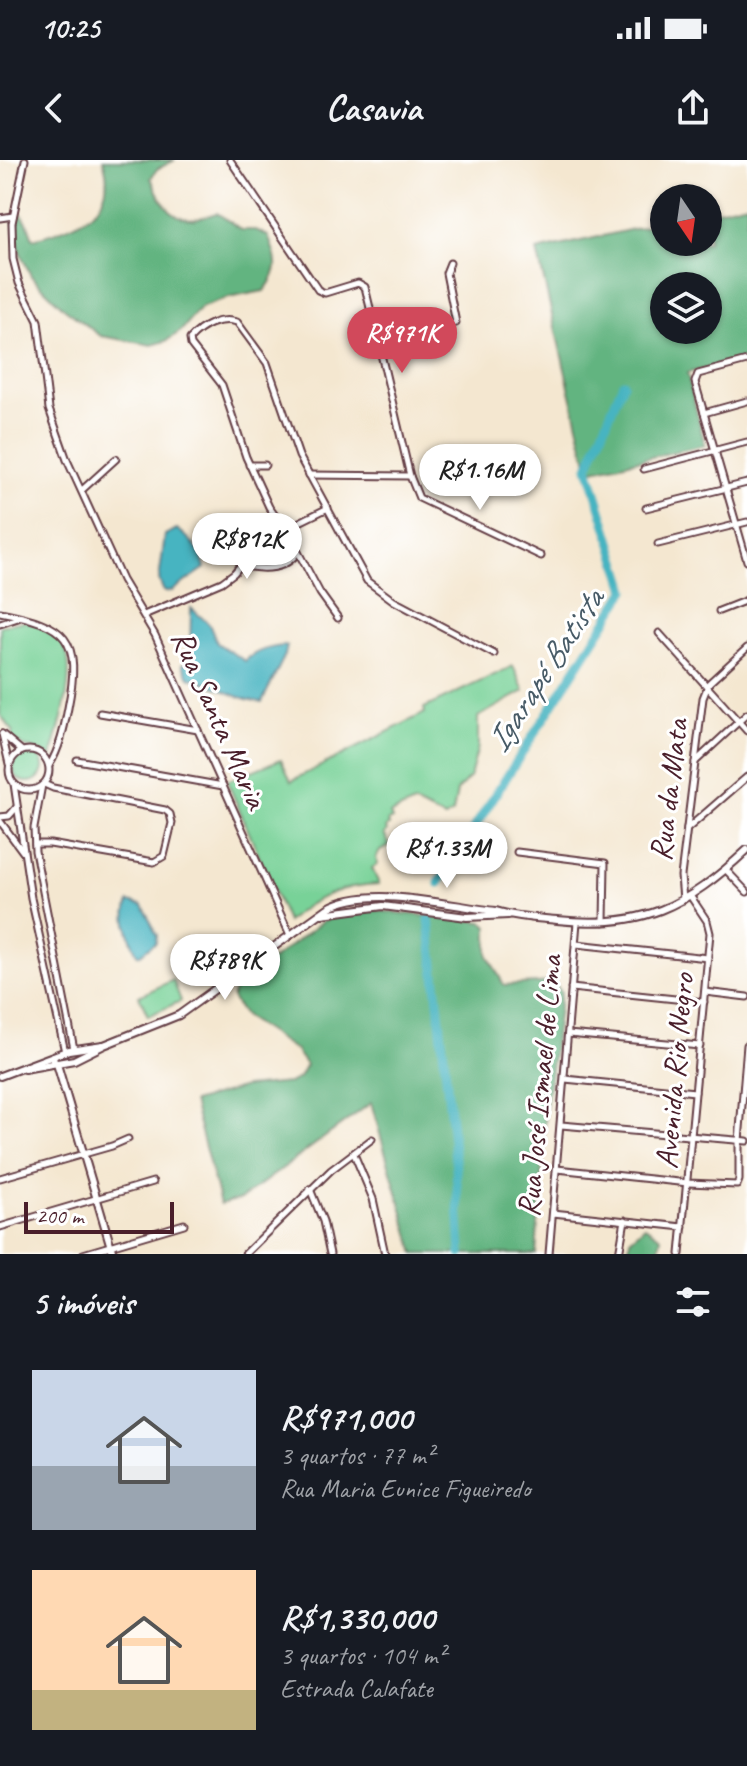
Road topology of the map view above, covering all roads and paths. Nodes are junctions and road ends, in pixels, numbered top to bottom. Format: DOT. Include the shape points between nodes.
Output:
graph roads {
  1 [pos="25,160"];
  2 [pos="230,160"];
  3 [pos="13,216"];
  4 [pos="0,218"];
  5 [pos="450,263"];
  6 [pos="380,345"];
  7 [pos="747,361"];
  8 [pos="747,401"];
  9 [pos="704,413"];
  10 [pos="747,442"];
  11 [pos="715,450"];
  12 [pos="116,459"];
  13 [pos="249,465"];
  14 [pos="265,465"];
  15 [pos="644,469"];
  16 [pos="309,475"];
  17 [pos="410,476"];
  18 [pos="747,483"];
  19 [pos="725,489"];
  20 [pos="82,490"];
  21 [pos="328,508"];
  22 [pos="646,508"];
  23 [pos="747,522"];
  24 [pos="735,525"];
  25 [pos="283,529"];
  26 [pos="658,544"];
  27 [pos="297,553"];
  28 [pos="541,556"];
  29 [pos="747,561"];
  30 [pos="241,565"];
  31 [pos="747,600"];
  32 [pos="719,611"];
  33 [pos="0,612"];
  34 [pos="144,615"];
  35 [pos="20,617"];
  36 [pos="338,618"];
  37 [pos="0,624"];
  38 [pos="659,633"];
  39 [pos="747,648"];
  40 [pos="494,654"];
  41 [pos="708,686"];
  42 [pos="100,713"];
  43 [pos="747,714"];
  44 [pos="739,721"];
  45 [pos="198,730"];
  46 [pos="747,731"];
  47 [pos="1,733"];
  48 [pos="23,751"];
  49 [pos="77,760"];
  50 [pos="694,763"];
  51 [pos="49,766"];
  52 [pos="9,767"];
  53 [pos="747,777"];
  54 [pos="14,784"];
  55 [pos="43,784"];
  56 [pos="224,786"];
  57 [pos="18,807"];
  58 [pos="0,819"];
  59 [pos="686,829"];
  60 [pos="35,844"];
  61 [pos="747,850"];
  62 [pos="517,852"];
  63 [pos="24,854"];
  64 [pos="726,870"];
  65 [pos="747,892"];
  66 [pos="691,897"];
  67 [pos="683,901"];
  68 [pos="46,903"];
  69 [pos="32,906"];
  70 [pos="322,914"];
  71 [pos="508,915"];
  72 [pos="577,922"];
  73 [pos="604,922"];
  74 [pos="290,935"];
  75 [pos="54,940"];
  76 [pos="40,943"];
  77 [pos="576,944"];
  78 [pos="708,958"];
  79 [pos="571,988"];
  80 [pos="705,992"];
  81 [pos="747,997"];
  82 [pos="704,1002"];
  83 [pos="568,1034"];
  84 [pos="104,1045"];
  85 [pos="747,1045"];
  86 [pos="700,1046"];
  87 [pos="77,1048"];
  88 [pos="65,1052"];
  89 [pos="54,1056"];
  90 [pos="81,1058"];
  91 [pos="57,1064"];
  92 [pos="24,1069"];
  93 [pos="0,1076"];
  94 [pos="565,1079"];
  95 [pos="695,1092"];
  96 [pos="561,1125"];
  97 [pos="692,1137"];
  98 [pos="128,1139"];
  99 [pos="372,1139"];
  100 [pos="739,1141"];
  101 [pos="747,1141"];
  102 [pos="84,1154"];
  103 [pos="354,1154"];
  104 [pos="557,1169"];
  105 [pos="0,1178"];
  106 [pos="153,1182"];
  107 [pos="688,1183"];
  108 [pos="310,1189"];
  109 [pos="96,1199"];
  110 [pos="552,1213"];
  111 [pos="625,1220"];
  112 [pos="184,1224"];
  113 [pos="0,1227"];
  114 [pos="683,1227"];
  115 [pos="110,1246"];
  116 [pos="329,1253"];
  117 [pos="83,1254"];
  118 [pos="113,1254"];
  119 [pos="245,1254"];
  120 [pos="385,1254"];
  121 [pos="549,1254"];
  122 [pos="619,1254"];
  123 [pos="680,1254"];
  1 -- 3 [label="street, Rua Santa Maria"];
  2 -- 6 [label="street" via="318,290 363,284"];
  3 -- 4 [label="street"];
  3 -- 20 [label="street, Rua Santa Maria" via="15,270 38,321 49,409"];
  5 -- 6 [label="street" via="446,273 456,323"];
  6 -- 17 [label="street"];
  7 -- 9 [label="street" via="698,374 695,382"];
  8 -- 9 [label="street"];
  9 -- 11 [label="street"];
  10 -- 11 [label="street"];
  11 -- 15 [label="street"];
  11 -- 19 [label="street"];
  12 -- 20 [label="street"];
  13 -- 14 [label="street"];
  13 -- 16 [label="street" via="225,390 190,342 218,321 239,324 270,368"];
  13 -- 25 [label="street"];
  16 -- 17 [label="street"];
  16 -- 21 [label="street"];
  17 -- 28 [label="street" via="421,501"];
  18 -- 19 [label="street"];
  19 -- 22 [label="street"];
  19 -- 24 [label="street"];
  20 -- 34 [label="street, Rua Santa Maria"];
  21 -- 25 [label="street"];
  21 -- 40 [label="street" via="371,585"];
  23 -- 24 [label="street"];
  24 -- 26 [label="street"];
  24 -- 29 [label="street"];
  25 -- 27 [label="street"];
  25 -- 30 [label="street" via="261,541"];
  27 -- 30 [label="street" via="275,567"];
  27 -- 36 [label="street"];
  30 -- 34 [label="street" via="222,582"];
  31 -- 32 [label="street"];
  33 -- 35 [label="street"];
  34 -- 45 [label="street, Rua Santa Maria"];
  35 -- 37 [label="street"];
  35 -- 51 [label="street" via="52,628 73,657 75,677 63,734"];
  38 -- 41 [label="street"];
  39 -- 41 [label="street"];
  41 -- 44 [label="street"];
  41 -- 50 [label="street, Rua da Mata"];
  42 -- 45 [label="street"];
  43 -- 44 [label="street"];
  44 -- 46 [label="street"];
  44 -- 50 [label="street"];
  45 -- 56 [label="street, Rua Santa Maria"];
  47 -- 48 [label="street"];
  47 -- 52 [label="street"];
  48 -- 51 [label="street" via="38,752"];
  48 -- 52 [label="street"];
  49 -- 56 [label="street"];
  50 -- 59 [label="street, Rua da Mata"];
  51 -- 55 [label="street"];
  52 -- 54 [label="street"];
  53 -- 59 [label="street"];
  54 -- 55 [label="street" via="30,790"];
  54 -- 57 [label="street"];
  55 -- 60 [label="street"];
  55 -- 60 [label="street" via="165,810 172,823 164,856 154,862"];
  56 -- 74 [label="street, Rua Santa Maria"];
  57 -- 58 [label="street"];
  57 -- 63 [label="street"];
  58 -- 63 [label="street"];
  59 -- 67 [label="street, Rua da Mata"];
  60 -- 68 [label="street"];
  61 -- 64 [label="street"];
  62 -- 73 [label="street" via="605,863"];
  63 -- 69 [label="street"];
  64 -- 65 [label="street"];
  64 -- 66 [label="street"];
  66 -- 67 [label="street"];
  66 -- 78 [label="street, Avenida Rio Negro" via="710,927"];
  67 -- 73 [label="street" via="655,913"];
  68 -- 69 [label="street"];
  68 -- 75 [label="street"];
  69 -- 76 [label="street"];
  70 -- 71 [label="street" via="372,906 467,917"];
  70 -- 71 [label="street" via="359,897 382,896"];
  70 -- 74 [label="street"];
  71 -- 72 [label="street"];
  72 -- 73 [label="street"];
  72 -- 77 [label="street, Rua José Ismael de Lima"];
  74 -- 84 [label="street" via="179,1015"];
  75 -- 76 [label="street"];
  75 -- 87 [label="street"];
  76 -- 88 [label="street"];
  77 -- 78 [label="street"];
  77 -- 79 [label="street, Rua José Ismael de Lima"];
  78 -- 80 [label="street, Avenida Rio Negro"];
  79 -- 82 [label="street"];
  79 -- 83 [label="street, Rua José Ismael de Lima"];
  80 -- 81 [label="street"];
  80 -- 82 [label="street, Avenida Rio Negro"];
  82 -- 86 [label="street, Avenida Rio Negro"];
  83 -- 86 [label="street"];
  83 -- 94 [label="street, Rua José Ismael de Lima"];
  84 -- 87 [label="street"];
  84 -- 90 [label="street"];
  85 -- 100 [label="street"];
  86 -- 95 [label="street, Avenida Rio Negro"];
  87 -- 88 [label="street"];
  87 -- 90 [label="street" via="83,1051"];
  88 -- 89 [label="street"];
  89 -- 91 [label="street"];
  89 -- 92 [label="street"];
  90 -- 91 [label="street"];
  91 -- 92 [label="street"];
  91 -- 102 [label="street"];
  92 -- 93 [label="street"];
  94 -- 95 [label="street"];
  94 -- 96 [label="street, Rua José Ismael de Lima"];
  95 -- 97 [label="street, Avenida Rio Negro"];
  96 -- 97 [label="street"];
  96 -- 104 [label="street, Rua José Ismael de Lima"];
  97 -- 100 [label="street"];
  97 -- 107 [label="street, Avenida Rio Negro"];
  98 -- 102 [label="street"];
  99 -- 103 [label="street"];
  100 -- 101 [label="street"];
  100 -- 107 [label="street" via="739,1180 733,1186"];
  102 -- 105 [label="street"];
  102 -- 109 [label="street"];
  103 -- 108 [label="street"];
  103 -- 120 [label="street" via="373,1199"];
  104 -- 107 [label="street"];
  104 -- 110 [label="street, Rua José Ismael de Lima"];
  106 -- 109 [label="street"];
  107 -- 114 [label="street, Avenida Rio Negro"];
  108 -- 116 [label="street"];
  108 -- 119 [label="street"];
  109 -- 113 [label="street"];
  109 -- 115 [label="street"];
  110 -- 111 [label="street"];
  110 -- 121 [label="street, Rua José Ismael de Lima"];
  111 -- 114 [label="street"];
  111 -- 122 [label="street"];
  112 -- 115 [label="street"];
  114 -- 123 [label="street, Avenida Rio Negro"];
  115 -- 117 [label="street"];
  115 -- 118 [label="street"];
}
